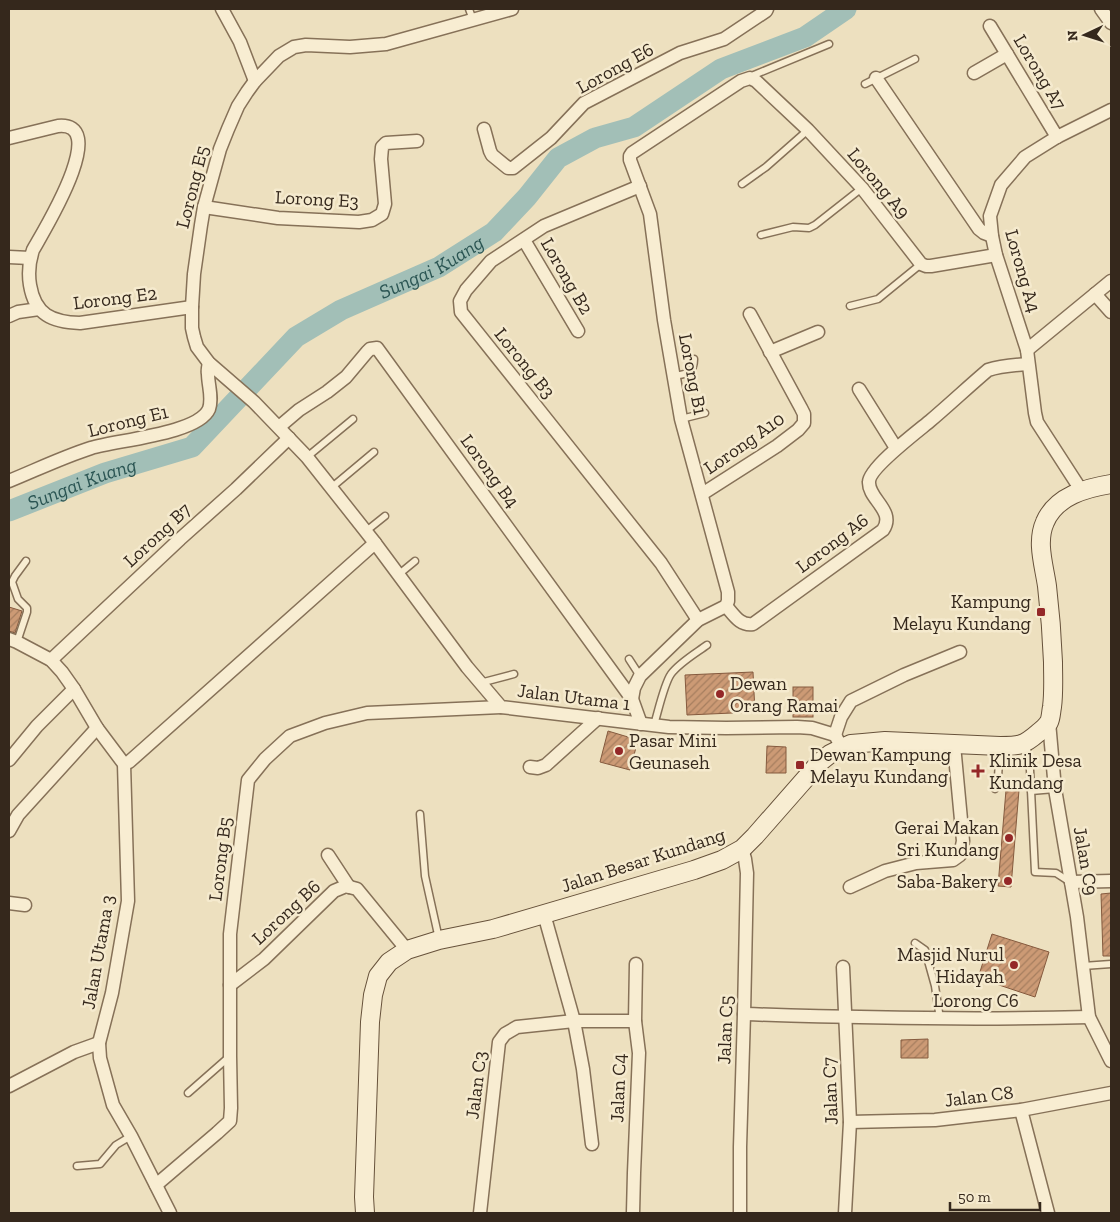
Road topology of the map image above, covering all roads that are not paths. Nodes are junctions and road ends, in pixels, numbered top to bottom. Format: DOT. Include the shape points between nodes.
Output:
graph roads {
  1 [pos="222,9"];
  2 [pos="512,9"];
  3 [pos="767,9"];
  4 [pos="1101,9"];
  5 [pos="471,14"];
  6 [pos="1111,23"];
  7 [pos="990,26"];
  8 [pos="829,44"];
  9 [pos="1007,54"];
  10 [pos="915,59"];
  11 [pos="974,73"];
  12 [pos="750,78"];
  13 [pos="255,81"];
  14 [pos="871,81"];
  15 [pos="1111,110"];
  16 [pos="484,129"];
  17 [pos="808,130"];
  18 [pos="1057,137"];
  19 [pos="9,138"];
  20 [pos="417,141"];
  21 [pos="742,184"];
  22 [pos="640,186"];
  23 [pos="862,188"];
  24 [pos="204,207"];
  25 [pos="761,235"];
  26 [pos="992,236"];
  27 [pos="524,240"];
  28 [pos="996,255"];
  29 [pos="9,257"];
  30 [pos="30,258"];
  31 [pos="921,264"];
  32 [pos="1111,281"];
  33 [pos="1095,294"];
  34 [pos="850,306"];
  35 [pos="192,307"];
  36 [pos="39,309"];
  37 [pos="1111,312"];
  38 [pos="750,314"];
  39 [pos="9,316"];
  40 [pos="578,331"];
  41 [pos="818,332"];
  42 [pos="1027,350"];
  43 [pos="770,352"];
  44 [pos="694,360"];
  45 [pos="209,363"];
  46 [pos="1028,364"];
  47 [pos="673,376"];
  48 [pos="860,389"];
  49 [pos="254,402"];
  50 [pos="705,413"];
  51 [pos="353,419"];
  52 [pos="681,419"];
  53 [pos="279,427"];
  54 [pos="289,438"];
  55 [pos="896,448"];
  56 [pos="374,452"];
  57 [pos="307,457"];
  58 [pos="9,481"];
  59 [pos="1111,484"];
  60 [pos="331,488"];
  61 [pos="1081,490"];
  62 [pos="702,494"];
  63 [pos="385,516"];
  64 [pos="366,532"];
  65 [pos="375,543"];
  66 [pos="26,561"];
  67 [pos="415,561"];
  68 [pos="398,575"];
  69 [pos="726,606"];
  70 [pos="698,620"];
  71 [pos="13,640"];
  72 [pos="707,644"];
  73 [pos="960,652"];
  74 [pos="629,659"];
  75 [pos="51,660"];
  76 [pos="514,674"];
  77 [pos="640,676"];
  78 [pos="480,683"];
  79 [pos="74,689"];
  80 [pos="632,699"];
  81 [pos="501,708"];
  82 [pos="598,718"];
  83 [pos="1049,722"];
  84 [pos="647,725"];
  85 [pos="97,728"];
  86 [pos="838,742"];
  87 [pos="1026,743"];
  88 [pos="954,744"];
  89 [pos="1000,746"];
  90 [pos="9,760"];
  91 [pos="124,764"];
  92 [pos="530,767"];
  93 [pos="995,788"];
  94 [pos="1055,789"];
  95 [pos="1031,791"];
  96 [pos="420,814"];
  97 [pos="9,831"];
  98 [pos="742,849"];
  99 [pos="328,855"];
  100 [pos="1111,881"];
  101 [pos="1071,882"];
  102 [pos="850,886"];
  103 [pos="349,887"];
  104 [pos="9,902"];
  105 [pos="26,905"];
  106 [pos="544,914"];
  107 [pos="439,940"];
  108 [pos="915,943"];
  109 [pos="407,950"];
  110 [pos="636,964"];
  111 [pos="1111,964"];
  112 [pos="1082,966"];
  113 [pos="843,967"];
  114 [pos="230,985"];
  115 [pos="744,1014"];
  116 [pos="846,1017"];
  117 [pos="1089,1017"];
  118 [pos="940,1019"];
  119 [pos="574,1021"];
  120 [pos="635,1021"];
  121 [pos="99,1043"];
  122 [pos="230,1056"];
  123 [pos="1111,1061"];
  124 [pos="9,1086"];
  125 [pos="188,1093"];
  126 [pos="1111,1094"];
  127 [pos="1021,1110"];
  128 [pos="850,1122"];
  129 [pos="131,1136"];
  130 [pos="592,1144"];
  131 [pos="77,1166"];
  132 [pos="156,1185"];
  133 [pos="170,1213"];
  134 [pos="365,1213"];
  135 [pos="480,1213"];
  136 [pos="633,1213"];
  137 [pos="740,1213"];
  138 [pos="845,1213"];
  139 [pos="1048,1213"];
  1 -- 13 [label="street" via="240,42"];
  2 -- 5 [label="street, Lorong E5"];
  3 -- 16 [label="street, Lorong E6" via="724,39 680,53 584,103 551,138 513,168 508,168 492,155"];
  4 -- 6 [label="street"];
  5 -- 13 [label="street, Lorong E5" via="386,44 294,47 279,56"];
  7 -- 9 [label="street, Lorong A7"];
  8 -- 12 [label="lane"];
  9 -- 11 [label="street"];
  9 -- 18 [label="street, Lorong A7"];
  10 -- 14 [label="lane"];
  12 -- 17 [label="street, Lorong A9"];
  12 -- 22 [label="street, Lorong B1" via="740,81 632,153 630,160"];
  13 -- 24 [label="street, Lorong E5" via="238,106 228,129"];
  14 -- 26 [label="street" via="979,229"];
  15 -- 18 [label="street, Lorong A4"];
  17 -- 21 [label="lane"];
  17 -- 23 [label="street, Lorong A9"];
  18 -- 26 [label="street, Lorong A4" via="1025,157 1001,185 990,216"];
  19 -- 30 [label="street" via="66,125 77,132 79,140 68,184"];
  20 -- 24 [label="street, Lorong E3" via="386,143 382,147 385,204 382,214 372,220 278,218"];
  22 -- 27 [label="street, Lorong B3" via="544,226"];
  22 -- 47 [label="street, Lorong B1" via="650,214"];
  23 -- 25 [label="lane" via="809,228 793,227"];
  23 -- 31 [label="street, Lorong A9"];
  24 -- 35 [label="street, Lorong E5"];
  26 -- 28 [label="street, Lorong A4"];
  27 -- 40 [label="street, Lorong B2"];
  27 -- 70 [label="street, Lorong B3" via="491,261 466,290 460,301 461,312 661,562"];
  28 -- 31 [label="street" via="931,266"];
  28 -- 42 [label="street, Lorong A4"];
  29 -- 30 [label="street"];
  30 -- 36 [label="street" via="29,279"];
  31 -- 34 [label="lane" via="878,299"];
  32 -- 33 [label="street"];
  33 -- 37 [label="street"];
  33 -- 42 [label="street"];
  35 -- 36 [label="street, Lorong E2" via="80,323 57,320"];
  35 -- 45 [label="street, Lorong E5" via="192,328 197,347"];
  36 -- 39 [label="street"];
  38 -- 43 [label="street, Lorong A10"];
  41 -- 43 [label="street"];
  42 -- 46 [label="street, Lorong A4"];
  43 -- 62 [label="street, Lorong A10" via="804,414 804,423 777,446"];
  44 -- 47 [label="lane" via="689,373"];
  45 -- 49 [label="street, Lorong E5"];
  45 -- 58 [label="street, Lorong E1" via="209,408 195,422 92,448"];
  46 -- 55 [label="street, Lorong A6" via="988,370"];
  46 -- 61 [label="street, Lorong A4" via="1037,422"];
  47 -- 52 [label="street, Lorong B1"];
  48 -- 55 [label="street"];
  49 -- 53 [label="street, Jalan Utama 1"];
  50 -- 52 [label="lane"];
  51 -- 57 [label="lane"];
  52 -- 62 [label="street, Lorong B1"];
  53 -- 54 [label="street, Jalan Utama 1"];
  53 -- 80 [label="street, Lorong B4" via="346,377 370,349 377,348"];
  54 -- 57 [label="street, Jalan Utama 1"];
  54 -- 75 [label="street, Lorong B7"];
  55 -- 69 [label="street, Lorong A6" via="868,481 887,517 883,530 752,624 741,623"];
  56 -- 60 [label="lane"];
  57 -- 60 [label="street, Jalan Utama 1"];
  59 -- 61 [label="main road"];
  60 -- 64 [label="street, Jalan Utama 1"];
  61 -- 83 [label="main road" via="1056,505 1042,527 1040,542 1052,636 1054,695"];
  62 -- 69 [label="street, Lorong B1" via="728,592"];
  63 -- 64 [label="lane"];
  64 -- 65 [label="street, Jalan Utama 1"];
  65 -- 68 [label="street, Jalan Utama 1"];
  65 -- 91 [label="street"];
  66 -- 71 [label="lane" via="12,582 18,599 27,608"];
  67 -- 68 [label="lane"];
  68 -- 78 [label="street, Jalan Utama 1"];
  69 -- 70 [label="street"];
  70 -- 77 [label="street"];
  71 -- 75 [label="street"];
  72 -- 84 [label="lane" via="671,674"];
  73 -- 86 [label="street" via="851,701 841,717"];
  74 -- 77 [label="lane"];
  75 -- 79 [label="street"];
  76 -- 78 [label="lane"];
  77 -- 80 [label="street"];
  78 -- 81 [label="street, Jalan Utama 1"];
  79 -- 85 [label="street"];
  79 -- 90 [label="street"];
  80 -- 84 [label="street, Lorong B4"];
  81 -- 82 [label="street, Jalan Utama 1"];
  81 -- 114 [label="street, Lorong B5" via="367,714 334,721 290,736 265,760 248,780 230,934"];
  82 -- 84 [label="street, Jalan Utama 1"];
  82 -- 92 [label="street" via="546,765"];
  83 -- 87 [label="main road"];
  83 -- 94 [label="street, Jalan C9"];
  84 -- 86 [label="street, Jalan Utama 1" via="812,728"];
  85 -- 91 [label="street"];
  85 -- 97 [label="street" via="18,815"];
  86 -- 88 [label="main road, Jalan Besar Kundang"];
  86 -- 98 [label="main road, Jalan Besar Kundang"];
  87 -- 89 [label="main road, Jalan Besar Kundang"];
  87 -- 95 [label="lane"];
  88 -- 89 [label="main road, Jalan Besar Kundang"];
  88 -- 102 [label="street" via="963,841 960,855 953,860 916,863 885,871"];
  89 -- 93 [label="lane"];
  91 -- 121 [label="street, Jalan Utama 3" via="128,901 112,994"];
  94 -- 95 [label="lane"];
  94 -- 101 [label="street, Jalan C9"];
  95 -- 101 [label="lane" via="1035,872 1056,873"];
  96 -- 107 [label="lane" via="425,876"];
  98 -- 106 [label="main road, Jalan Besar Kundang" via="715,863"];
  98 -- 115 [label="street, Jalan C5" via="747,873"];
  99 -- 103 [label="street"];
  100 -- 101 [label="street"];
  101 -- 112 [label="street, Jalan C9"];
  103 -- 109 [label="street, Lorong B6" via="357,889"];
  103 -- 114 [label="street, Lorong B6" via="334,891 264,959"];
  104 -- 105 [label="street"];
  106 -- 107 [label="main road, Jalan Besar Kundang"];
  106 -- 119 [label="street, Jalan C4"];
  107 -- 109 [label="main road, Jalan Besar Kundang"];
  108 -- 118 [label="lane" via="925,950"];
  109 -- 134 [label="main road, Jalan Besar Kundang" via="389,962 378,976 373,995 368,1061"];
  110 -- 120 [label="street, Jalan C4"];
  111 -- 112 [label="lane"];
  112 -- 117 [label="street, Jalan C9"];
  113 -- 116 [label="street, Jalan C7"];
  114 -- 122 [label="street, Lorong B5"];
  115 -- 116 [label="street, Lorong C6"];
  115 -- 137 [label="street, Jalan C5"];
  116 -- 118 [label="street, Lorong C6"];
  116 -- 128 [label="street, Jalan C7"];
  117 -- 118 [label="street, Lorong C6"];
  117 -- 123 [label="street, Jalan C9"];
  119 -- 120 [label="street, Jalan C3"];
  119 -- 130 [label="street, Jalan C4"];
  119 -- 135 [label="street, Jalan C3" via="517,1027 499,1042"];
  120 -- 136 [label="street, Jalan C4" via="639,1053"];
  121 -- 124 [label="street" via="74,1052"];
  121 -- 129 [label="street, Jalan Utama 3" via="113,1105"];
  122 -- 125 [label="lane"];
  122 -- 132 [label="street, Lorong B5" via="230,1121"];
  126 -- 127 [label="street, Jalan C8"];
  127 -- 128 [label="street, Jalan C8" via="935,1120"];
  127 -- 139 [label="street"];
  128 -- 138 [label="street, Jalan C7"];
  129 -- 131 [label="lane" via="116,1145 100,1164"];
  129 -- 132 [label="street, Jalan Utama 3"];
  132 -- 133 [label="street, Jalan Utama 3"];
}
